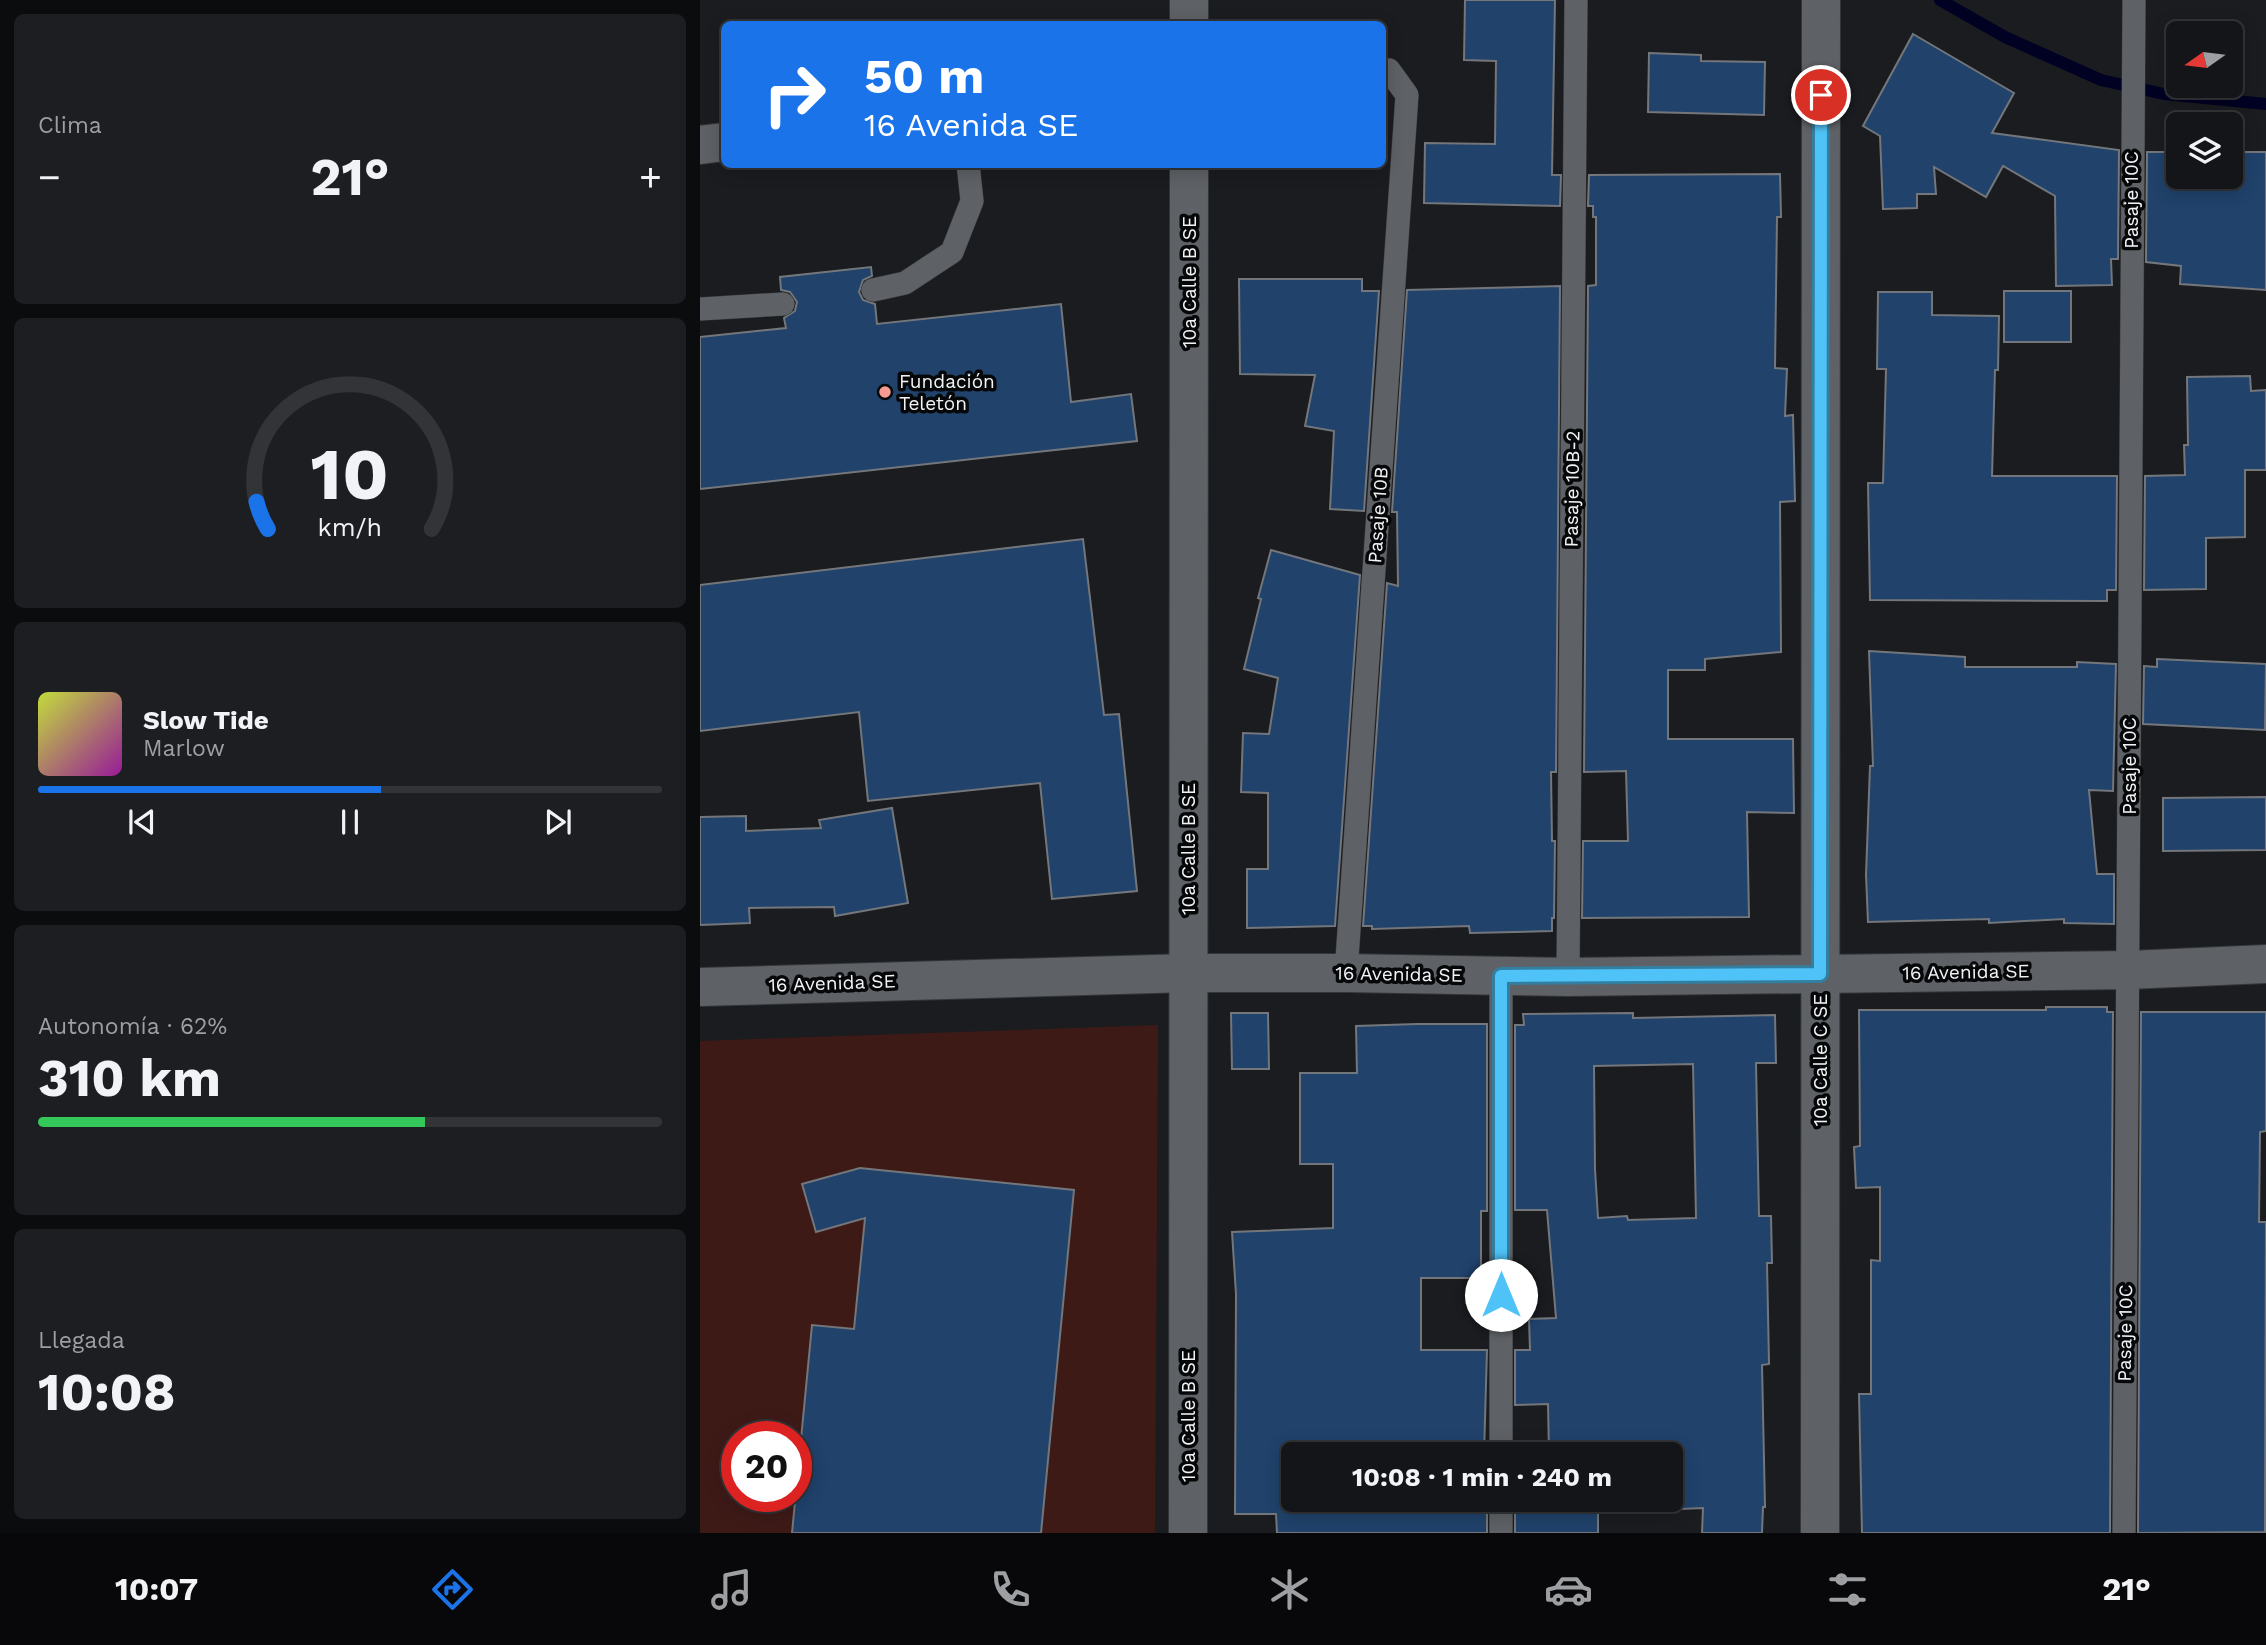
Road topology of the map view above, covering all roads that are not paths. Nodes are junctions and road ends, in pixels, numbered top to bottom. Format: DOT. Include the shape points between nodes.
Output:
graph roads {
  1 [pos="1189,0"];
  2 [pos="1576,0"];
  3 [pos="2134,0"];
  4 [pos="1821,6"];
  5 [pos="1189,21"];
  6 [pos="1386,70"];
  7 [pos="721,142"];
  8 [pos="700,145"];
  9 [pos="968,168"];
  10 [pos="1189,168"];
  11 [pos="873,290"];
  12 [pos="783,304"];
  13 [pos="700,309"];
  14 [pos="2266,964"];
  15 [pos="2129,970"];
  16 [pos="1188,973"];
  17 [pos="1346,973"];
  18 [pos="1820,974"];
  19 [pos="1501,976"];
  20 [pos="1568,977"];
  21 [pos="700,987"];
  22 [pos="1501,1442"];
  23 [pos="1501,1512"];
  24 [pos="1188,1533"];
  25 [pos="1501,1533"];
  26 [pos="1820,1533"];
  27 [pos="2124,1533"];
  1 -- 5 [label="street"];
  2 -- 20 [label="lane, Pasaje 10B-2"];
  3 -- 15 [label="lane, Pasaje 10C"];
  4 -- 18 [label="street, 10a Calle C SE"];
  6 -- 17 [label="lane, Pasaje 10B" via="1407,95"];
  7 -- 8 [label="street"];
  9 -- 11 [label="lane" via="972,201 952,253 905,283"];
  10 -- 16 [label="street, 10a Calle B SE"];
  12 -- 13 [label="lane"];
  14 -- 15 [label="street, 16 Avenida SE"];
  15 -- 18 [label="street, 16 Avenida SE"];
  15 -- 27 [label="lane, Pasaje 10C"];
  16 -- 17 [label="street, 16 Avenida SE"];
  16 -- 21 [label="street, 16 Avenida SE"];
  16 -- 24 [label="street, 10a Calle B SE"];
  17 -- 19 [label="street, 16 Avenida SE"];
  18 -- 20 [label="street, 16 Avenida SE"];
  18 -- 26 [label="street, 10a Calle C SE"];
  19 -- 20 [label="street, 16 Avenida SE"];
  19 -- 22 [label="lane"];
  23 -- 25 [label="lane"];
}
